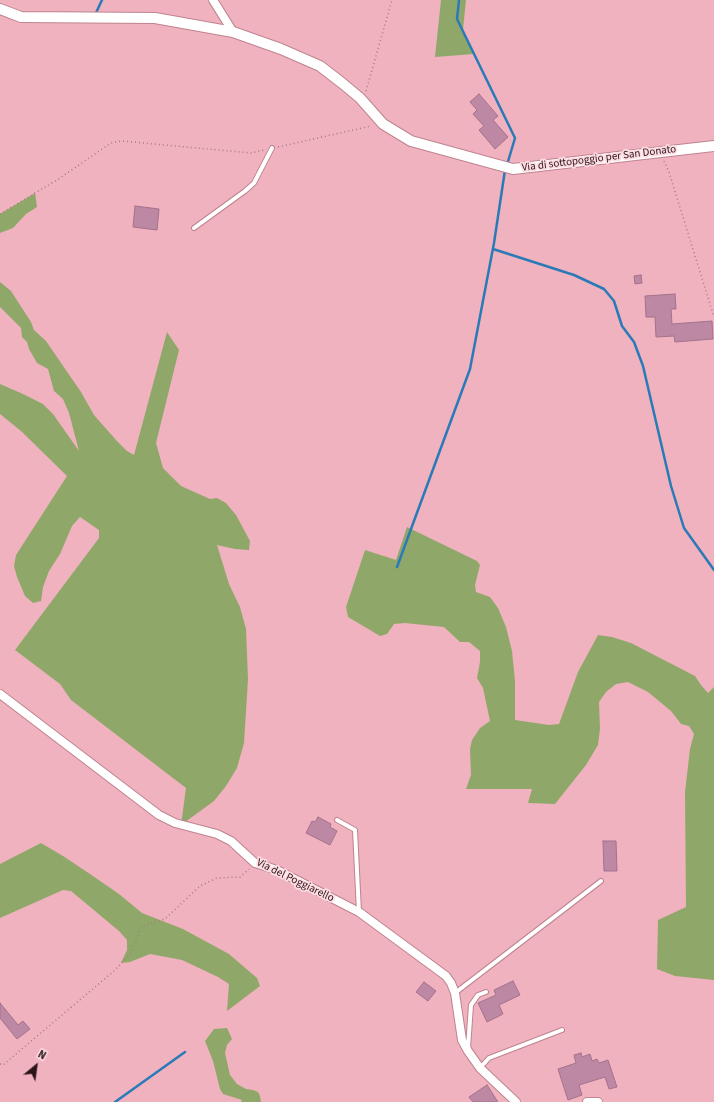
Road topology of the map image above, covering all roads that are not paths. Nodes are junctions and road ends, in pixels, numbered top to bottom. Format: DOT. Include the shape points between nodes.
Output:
graph roads {
  1 [pos="213,0"];
  2 [pos="0,10"];
  3 [pos="233,32"];
  4 [pos="714,146"];
  5 [pos="272,148"];
  6 [pos="194,228"];
  7 [pos="0,694"];
  8 [pos="337,820"];
  9 [pos="601,881"];
  10 [pos="358,912"];
  11 [pos="486,992"];
  12 [pos="455,993"];
  13 [pos="562,1030"];
  14 [pos="468,1051"];
  15 [pos="480,1068"];
  16 [pos="516,1102"];
  17 [pos="587,1102"];
  18 [pos="598,1102"];
  1 -- 3 [label="street"];
  2 -- 3 [label="street, Via di sottopoggio per San Donato" via="21,17 155,18"];
  3 -- 4 [label="street, Via di sottopoggio per San Donato" via="320,66 360,98 383,124 411,141 506,167 524,168"];
  5 -- 6 [label="lane" via="254,183"];
  7 -- 10 [label="street, Via del Poggiarello" via="159,815 231,841 255,863 277,870"];
  8 -- 10 [label="lane" via="355,830"];
  9 -- 12 [label="lane"];
  10 -- 12 [label="street, Via del Poggiarello" via="446,976"];
  11 -- 14 [label="lane" via="478,995 471,1005"];
  12 -- 14 [label="street, Via del Poggiarello" via="462,1040"];
  13 -- 15 [label="lane" via="489,1058"];
  14 -- 15 [label="street, Via del Poggiarello"];
  15 -- 16 [label="street, Via del Poggiarello"];
  17 -- 18 [label="street"];
}
